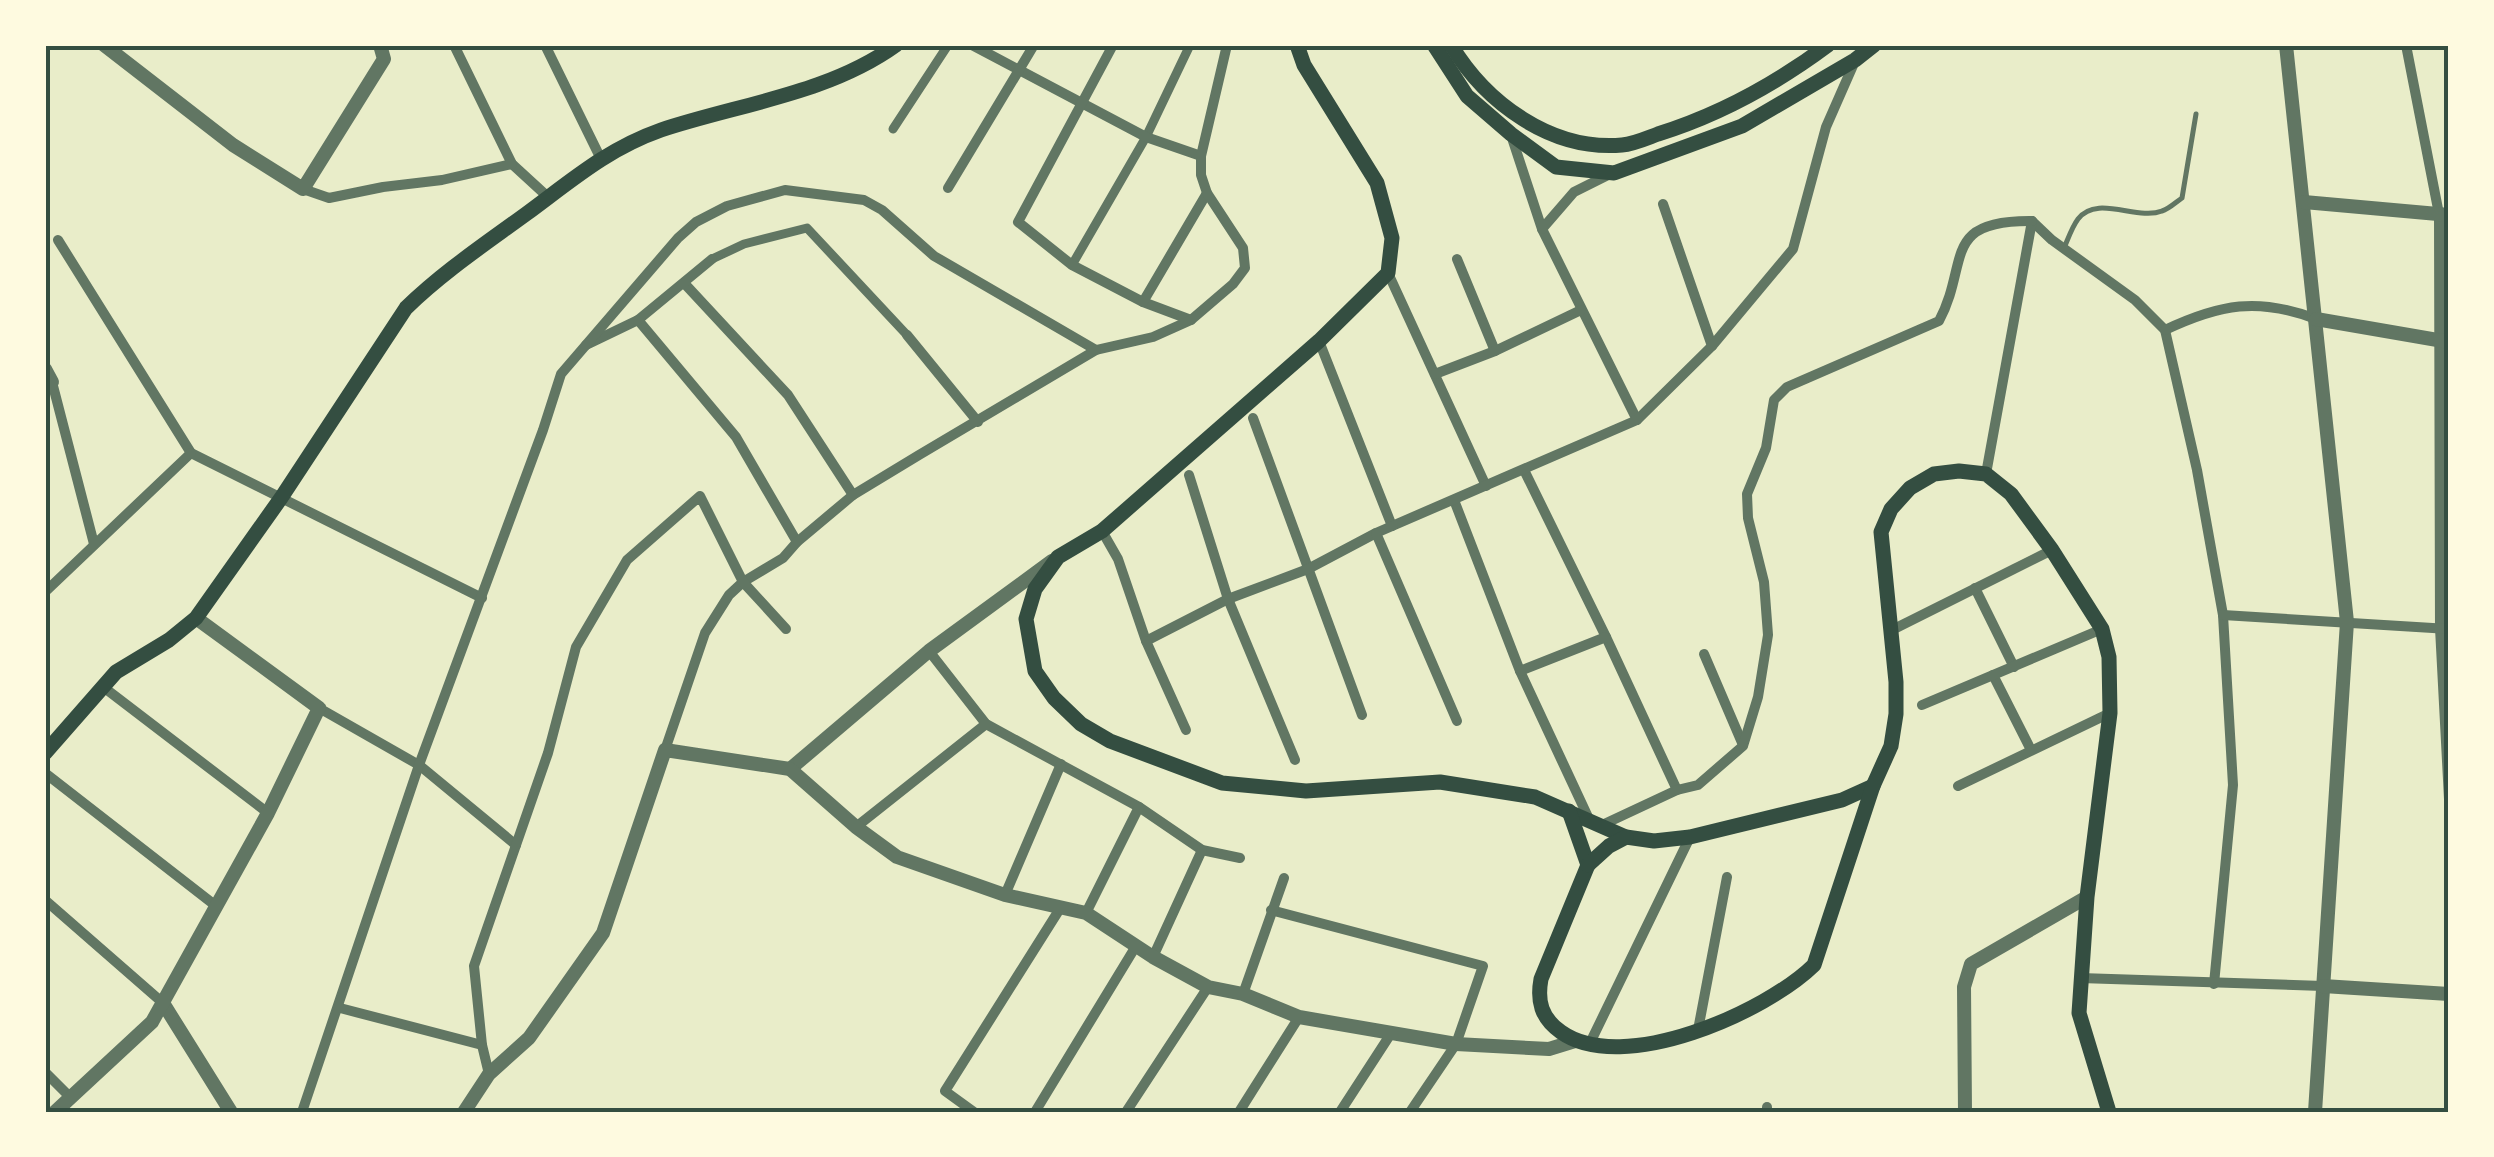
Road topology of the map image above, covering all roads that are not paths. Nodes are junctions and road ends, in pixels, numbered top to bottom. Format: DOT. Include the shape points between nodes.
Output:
graph roads {
  1 [pos="104,45"];
  2 [pos="454,45"];
  3 [pos="545,45"];
  4 [pos="896,45"];
  5 [pos="948,45"];
  6 [pos="972,45"];
  7 [pos="1034,45"];
  8 [pos="1113,45"];
  9 [pos="1190,45"];
  10 [pos="1227,45"];
  11 [pos="1297,45"];
  12 [pos="1434,45"];
  13 [pos="1452,45"];
  14 [pos="1828,45"];
  15 [pos="1874,45"];
  16 [pos="2286,45"];
  17 [pos="2406,45"];
  18 [pos="382,52"];
  19 [pos="1855,60"];
  20 [pos="1020,69"];
  21 [pos="1084,102"];
  22 [pos="2196,114"];
  23 [pos="892,129"];
  24 [pos="1511,134"];
  25 [pos="1146,137"];
  26 [pos="600,156"];
  27 [pos="1202,156"];
  28 [pos="512,164"];
  29 [pos="1614,172"];
  30 [pos="948,188"];
  31 [pos="303,189"];
  32 [pos="1206,193"];
  33 [pos="548,197"];
  34 [pos="2304,202"];
  35 [pos="1662,204"];
  36 [pos="2444,215"];
  37 [pos="2032,221"];
  38 [pos="1542,230"];
  39 [pos="58,240"];
  40 [pos="2064,248"];
  41 [pos="712,259"];
  42 [pos="1457,259"];
  43 [pos="1072,265"];
  44 [pos="1388,273"];
  45 [pos="684,282"];
  46 [pos="1143,302"];
  47 [pos="1581,310"];
  48 [pos="2316,319"];
  49 [pos="638,320"];
  50 [pos="1191,320"];
  51 [pos="2165,330"];
  52 [pos="907,335"];
  53 [pos="1319,340"];
  54 [pos="2444,342"];
  55 [pos="1712,346"];
  56 [pos="579,349"];
  57 [pos="1096,350"];
  58 [pos="1495,351"];
  59 [pos="1436,374"];
  60 [pos="47,379"];
  61 [pos="1253,418"];
  62 [pos="1637,420"];
  63 [pos="978,422"];
  64 [pos="191,453"];
  65 [pos="1524,470"];
  66 [pos="1986,474"];
  67 [pos="1189,476"];
  68 [pos="1486,486"];
  69 [pos="853,495"];
  70 [pos="280,498"];
  71 [pos="1454,500"];
  72 [pos="1392,526"];
  73 [pos="1102,531"];
  74 [pos="1376,533"];
  75 [pos="797,542"];
  76 [pos="94,544"];
  77 [pos="2052,550"];
  78 [pos="1058,556"];
  79 [pos="1308,569"];
  80 [pos="742,582"];
  81 [pos="1975,588"];
  82 [pos="45,592"];
  83 [pos="482,598"];
  84 [pos="1228,599"];
  85 [pos="2224,615"];
  86 [pos="196,618"];
  87 [pos="2346,622"];
  88 [pos="2102,628"];
  89 [pos="2444,628"];
  90 [pos="786,629"];
  91 [pos="1890,631"];
  92 [pos="1606,636"];
  93 [pos="1146,641"];
  94 [pos="929,652"];
  95 [pos="1704,654"];
  96 [pos="2014,667"];
  97 [pos="1520,670"];
  98 [pos="1993,675"];
  99 [pos="102,686"];
  100 [pos="1922,705"];
  101 [pos="319,708"];
  102 [pos="2110,712"];
  103 [pos="1362,715"];
  104 [pos="1457,720"];
  105 [pos="986,724"];
  106 [pos="1186,730"];
  107 [pos="1743,746"];
  108 [pos="665,750"];
  109 [pos="2031,750"];
  110 [pos="45,752"];
  111 [pos="1295,760"];
  112 [pos="1061,764"];
  113 [pos="419,765"];
  114 [pos="790,769"];
  115 [pos="45,772"];
  116 [pos="1874,786"];
  117 [pos="1958,786"];
  118 [pos="1677,790"];
  119 [pos="1842,800"];
  120 [pos="2449,800"];
  121 [pos="1139,808"];
  122 [pos="1569,812"];
  123 [pos="268,813"];
  124 [pos="1862,820"];
  125 [pos="1594,823"];
  126 [pos="856,827"];
  127 [pos="1626,837"];
  128 [pos="1690,837"];
  129 [pos="516,845"];
  130 [pos="1202,850"];
  131 [pos="1240,858"];
  132 [pos="1588,865"];
  133 [pos="1727,877"];
  134 [pos="1284,878"];
  135 [pos="1005,895"];
  136 [pos="2087,897"];
  137 [pos="45,900"];
  138 [pos="216,906"];
  139 [pos="1061,907"];
  140 [pos="1271,910"];
  141 [pos="1086,913"];
  142 [pos="1136,946"];
  143 [pos="1153,957"];
  144 [pos="2080,978"];
  145 [pos="2214,984"];
  146 [pos="2323,986"];
  147 [pos="1208,987"];
  148 [pos="1243,994"];
  149 [pos="2449,994"];
  150 [pos="163,1004"];
  151 [pos="340,1008"];
  152 [pos="1299,1017"];
  153 [pos="1698,1030"];
  154 [pos="1390,1035"];
  155 [pos="1582,1042"];
  156 [pos="1456,1044"];
  157 [pos="482,1045"];
  158 [pos="45,1072"];
  159 [pos="489,1074"];
  160 [pos="70,1097"];
  161 [pos="55,1112"];
  162 [pos="232,1112"];
  163 [pos="302,1112"];
  164 [pos="464,1112"];
  165 [pos="974,1112"];
  166 [pos="1035,1112"];
  167 [pos="1126,1112"];
  168 [pos="1239,1112"];
  169 [pos="1340,1112"];
  170 [pos="1410,1112"];
  171 [pos="1965,1112"];
  172 [pos="2109,1112"];
  173 [pos="2315,1112"];
  1 -- 31 [label="street" via="232,145"];
  2 -- 28 [label="street"];
  3 -- 26 [label="street"];
  4 -- 26 [label="main road" via="829,81 658,131"];
  5 -- 23 [label="street"];
  6 -- 20 [label="street"];
  7 -- 20 [label="street"];
  8 -- 21 [label="street"];
  9 -- 25 [label="street"];
  10 -- 27 [label="street"];
  11 -- 44 [label="main road" via="1377,182 1392,238"];
  12 -- 24 [label="main road" via="1468,96"];
  13 -- 14 [label="main road" via="1478,82 1526,121 1579,144 1624,145 1697,122"];
  15 -- 19 [label="main road"];
  16 -- 34 [label="street"];
  17 -- 36 [label="street"];
  18 -- 31 [label="street"];
  19 -- 29 [label="main road" via="1742,126"];
  19 -- 55 [label="street" via="1826,126 1793,249"];
  20 -- 21 [label="street"];
  20 -- 30 [label="street"];
  21 -- 25 [label="street"];
  21 -- 43 [label="street" via="1018,222"];
  22 -- 40 [label="lane" via="2182,198 2160,212 2088,211"];
  24 -- 29 [label="main road" via="1556,166"];
  24 -- 38 [label="street"];
  25 -- 27 [label="street"];
  25 -- 43 [label="street"];
  26 -- 33 [label="main road"];
  27 -- 32 [label="street"];
  28 -- 31 [label="street" via="329,198"];
  28 -- 33 [label="street"];
  29 -- 38 [label="street" via="1574,192"];
  32 -- 46 [label="street"];
  32 -- 50 [label="street" via="1244,248 1244,268"];
  33 -- 70 [label="main road" via="406,308"];
  34 -- 36 [label="street"];
  34 -- 48 [label="street"];
  35 -- 55 [label="street"];
  36 -- 54 [label="street"];
  37 -- 40 [label="street"];
  37 -- 66 [label="street"];
  37 -- 107 [label="street" via="1991,224 1972,234 1939,320 1787,387 1774,400 1766,448 1746,494 1768,635"];
  38 -- 47 [label="street"];
  39 -- 64 [label="street"];
  40 -- 51 [label="street"];
  41 -- 45 [label="street"];
  41 -- 52 [label="street" via="807,228"];
  42 -- 58 [label="street"];
  43 -- 46 [label="street"];
  44 -- 53 [label="main road"];
  44 -- 59 [label="street"];
  45 -- 49 [label="street"];
  45 -- 69 [label="street" via="788,395"];
  46 -- 50 [label="street"];
  47 -- 58 [label="street"];
  47 -- 62 [label="street"];
  48 -- 51 [label="street" via="2284,306 2250,304 2204,312"];
  48 -- 54 [label="street"];
  48 -- 87 [label="street"];
  49 -- 56 [label="street"];
  49 -- 75 [label="street" via="736,437"];
  50 -- 57 [label="street"];
  51 -- 85 [label="street"];
  52 -- 63 [label="street"];
  53 -- 72 [label="street"];
  53 -- 73 [label="main road"];
  54 -- 89 [label="street"];
  55 -- 62 [label="street"];
  56 -- 57 [label="street" via="696,222 785,190 864,200 934,256"];
  56 -- 83 [label="street" via="560,374"];
  57 -- 63 [label="street"];
  58 -- 59 [label="street"];
  59 -- 68 [label="street"];
  60 -- 76 [label="street"];
  61 -- 79 [label="street"];
  62 -- 65 [label="street"];
  63 -- 69 [label="street"];
  64 -- 70 [label="street"];
  64 -- 76 [label="street"];
  65 -- 68 [label="street"];
  65 -- 92 [label="street"];
  66 -- 77 [label="main road" via="2011,494"];
  66 -- 91 [label="main road" via="1934,474 1891,509 1881,532"];
  67 -- 84 [label="street"];
  68 -- 71 [label="street"];
  69 -- 75 [label="street"];
  70 -- 83 [label="street"];
  70 -- 86 [label="main road"];
  71 -- 72 [label="street"];
  71 -- 97 [label="street"];
  72 -- 74 [label="street"];
  73 -- 78 [label="main road"];
  73 -- 93 [label="street"];
  74 -- 79 [label="street"];
  74 -- 104 [label="street"];
  75 -- 80 [label="street"];
  76 -- 82 [label="street"];
  77 -- 81 [label="street"];
  77 -- 88 [label="main road"];
  78 -- 94 [label="street"];
  78 -- 122 [label="main road" via="1035,589 1026,619 1034,670 1081,724 1110,742 1222,783 1306,791 1440,782 1534,797"];
  79 -- 84 [label="street"];
  79 -- 103 [label="street"];
  80 -- 90 [label="street"];
  80 -- 108 [label="street" via="705,633"];
  80 -- 129 [label="street" via="700,496 627,560 576,647"];
  81 -- 91 [label="street"];
  81 -- 96 [label="street"];
  83 -- 113 [label="street"];
  84 -- 93 [label="street"];
  84 -- 111 [label="street"];
  85 -- 87 [label="street"];
  85 -- 145 [label="street" via="2233,785"];
  86 -- 99 [label="main road"];
  86 -- 101 [label="street"];
  87 -- 89 [label="street"];
  87 -- 146 [label="street"];
  88 -- 96 [label="street"];
  88 -- 102 [label="main road"];
  89 -- 120 [label="street"];
  91 -- 116 [label="main road" via="1896,714"];
  92 -- 97 [label="street"];
  92 -- 118 [label="street"];
  93 -- 106 [label="street"];
  94 -- 105 [label="street"];
  94 -- 114 [label="street"];
  95 -- 107 [label="street"];
  96 -- 98 [label="street"];
  97 -- 125 [label="street"];
  98 -- 100 [label="street"];
  98 -- 109 [label="street"];
  99 -- 110 [label="main road"];
  99 -- 123 [label="street"];
  101 -- 113 [label="street"];
  101 -- 123 [label="street"];
  102 -- 109 [label="street"];
  102 -- 136 [label="main road"];
  105 -- 112 [label="street"];
  105 -- 126 [label="street"];
  107 -- 118 [label="street" via="1698,785"];
  108 -- 114 [label="street"];
  108 -- 159 [label="street" via="602,933 529,1038"];
  109 -- 117 [label="street"];
  112 -- 121 [label="street"];
  112 -- 135 [label="street"];
  113 -- 129 [label="street"];
  113 -- 151 [label="street"];
  114 -- 126 [label="street"];
  115 -- 138 [label="street"];
  116 -- 119 [label="main road"];
  116 -- 124 [label="main road"];
  118 -- 125 [label="street"];
  119 -- 124 [label="main road" via="1859,806"];
  119 -- 128 [label="main road"];
  121 -- 130 [label="street"];
  121 -- 141 [label="street"];
  122 -- 125 [label="main road"];
  122 -- 132 [label="main road"];
  123 -- 138 [label="street"];
  124 -- 153 [label="main road" via="1814,965 1772,998"];
  125 -- 127 [label="main road"];
  126 -- 135 [label="street" via="897,857"];
  127 -- 128 [label="main road"];
  127 -- 132 [label="main road"];
  128 -- 155 [label="street"];
  129 -- 157 [label="street" via="474,966"];
  130 -- 131 [label="street"];
  130 -- 143 [label="street"];
  132 -- 155 [label="main road" via="1538,994 1556,1029"];
  133 -- 153 [label="street"];
  134 -- 140 [label="street"];
  135 -- 139 [label="street"];
  136 -- 144 [label="main road"];
  136 -- 171 [label="street" via="1970,964 1964,987"];
  137 -- 150 [label="street"];
  138 -- 150 [label="street"];
  139 -- 141 [label="street"];
  139 -- 165 [label="street" via="945,1090"];
  140 -- 148 [label="street"];
  140 -- 156 [label="street" via="1483,966"];
  141 -- 142 [label="street"];
  142 -- 143 [label="street"];
  142 -- 166 [label="street"];
  143 -- 147 [label="street"];
  144 -- 145 [label="street"];
  144 -- 172 [label="main road" via="2079,1012"];
  145 -- 146 [label="street"];
  146 -- 149 [label="street"];
  146 -- 173 [label="street"];
  147 -- 148 [label="street"];
  147 -- 167 [label="street"];
  148 -- 152 [label="street"];
  150 -- 160 [label="street"];
  150 -- 162 [label="street"];
  151 -- 157 [label="street"];
  151 -- 163 [label="street"];
  152 -- 154 [label="street"];
  152 -- 168 [label="street"];
  153 -- 155 [label="main road" via="1627,1048"];
  154 -- 156 [label="street"];
  154 -- 169 [label="street"];
  155 -- 156 [label="street" via="1548,1049"];
  156 -- 170 [label="street"];
  157 -- 159 [label="street"];
  158 -- 160 [label="street"];
  159 -- 164 [label="street"];
  160 -- 161 [label="street"];
}
